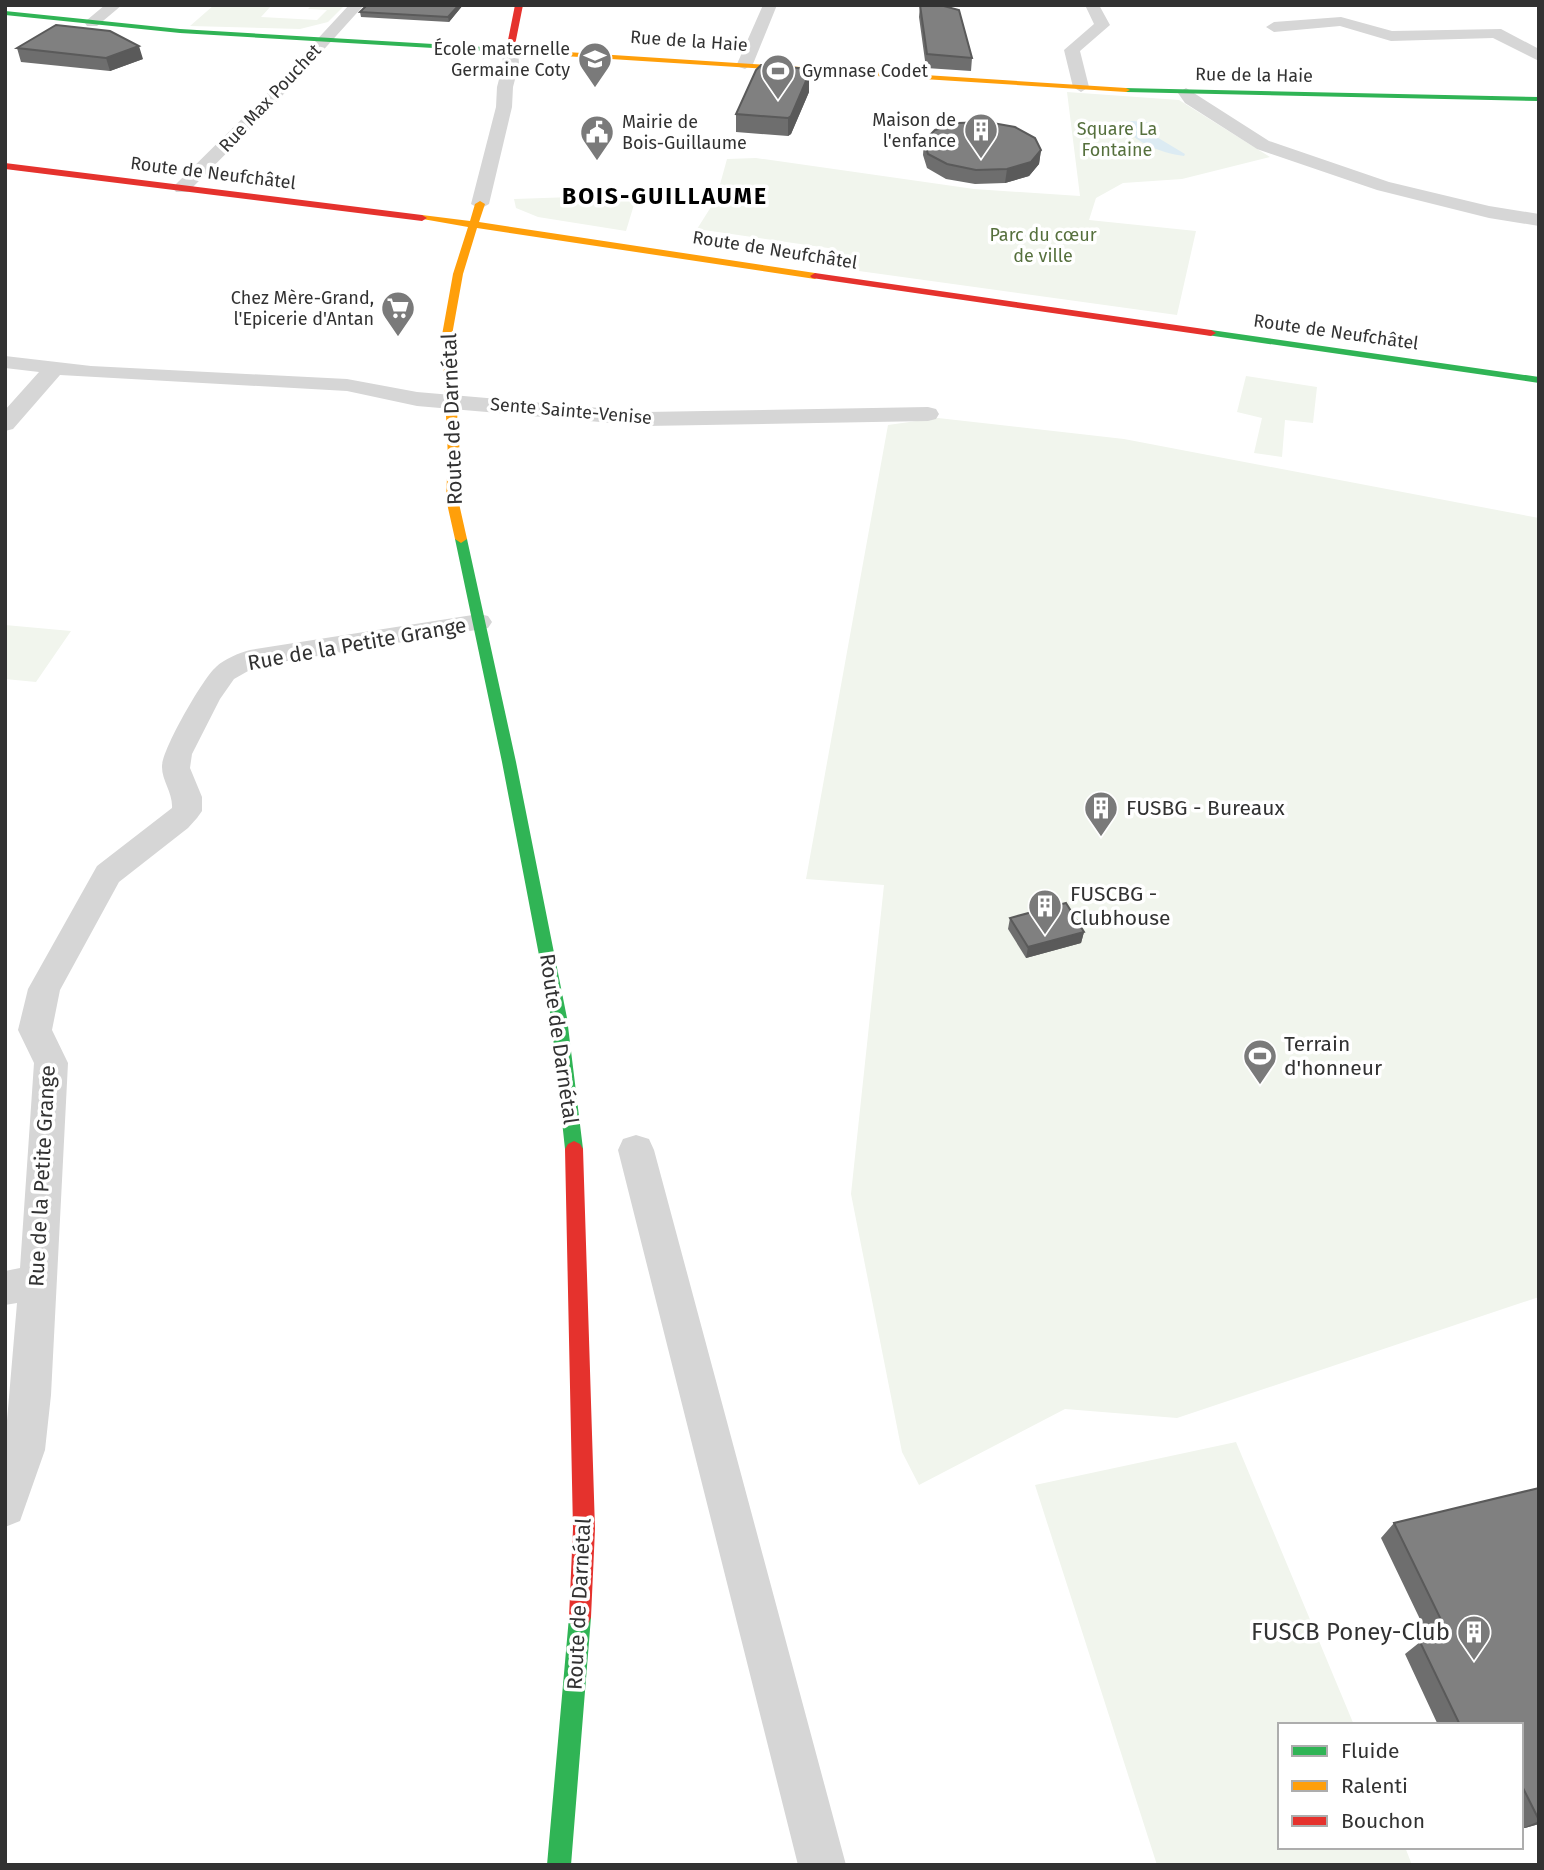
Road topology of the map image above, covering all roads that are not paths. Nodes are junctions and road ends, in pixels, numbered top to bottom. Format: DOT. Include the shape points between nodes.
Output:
graph roads {
  1 [pos="115,5"];
  2 [pos="357,5"];
  3 [pos="520,5"];
  4 [pos="770,5"];
  5 [pos="1092,5"];
  6 [pos="5,13"];
  7 [pos="92,23"];
  8 [pos="1274,27"];
  9 [pos="326,38"];
  10 [pos="510,50"];
  11 [pos="1539,56"];
  12 [pos="745,64"];
  13 [pos="1080,87"];
  14 [pos="1186,93"];
  15 [pos="1539,99"];
  16 [pos="5,166"];
  17 [pos="182,188"];
  18 [pos="480,204"];
  19 [pos="1539,220"];
  20 [pos="473,225"];
  21 [pos="13,363"];
  22 [pos="54,368"];
  23 [pos="1539,380"];
  24 [pos="449,400"];
  25 [pos="928,414"];
  26 [pos="5,424"];
  27 [pos="479,622"];
  28 [pos="636,1150"];
  29 [pos="22,1285"];
  30 [pos="5,1506"];
  31 [pos="559,1865"];
  32 [pos="822,1865"];
  1 -- 7 [label="street"];
  2 -- 9 [label="street, Rue Max Pouchet"];
  3 -- 10 [label="main road"];
  4 -- 12 [label="street"];
  5 -- 13 [label="street" via="1102,26 1072,50"];
  6 -- 7 [label="main road, Rue de la Haie"];
  7 -- 9 [label="main road, Rue de la Haie"];
  8 -- 11 [label="street" via="1341,21 1391,36 1493,33"];
  9 -- 10 [label="main road, Rue de la Haie"];
  9 -- 17 [label="street, Rue Max Pouchet"];
  10 -- 12 [label="main road, Rue de la Haie"];
  10 -- 18 [label="street" via="504,107"];
  12 -- 13 [label="main road, Rue de la Haie"];
  13 -- 14 [label="main road, Rue de la Haie"];
  14 -- 15 [label="main road, Rue de la Haie"];
  14 -- 19 [label="street" via="1263,145 1382,186"];
  16 -- 17 [label="main road, Route de Neufchâtel"];
  17 -- 20 [label="main road, Route de Neufchâtel"];
  18 -- 20 [label="main road, Route de Darnétal"];
  20 -- 23 [label="main road, Route de Neufchâtel"];
  20 -- 24 [label="main road, Route de Darnétal" via="448,318"];
  21 -- 22 [label="street, Sente Sainte-Venise"];
  22 -- 24 [label="street, Sente Sainte-Venise" via="346,385"];
  22 -- 26 [label="street"];
  24 -- 25 [label="street, Sente Sainte-Venise" via="646,419"];
  24 -- 27 [label="main road, Route de Darnétal" via="452,499"];
  27 -- 29 [label="street, Rue de la Petite Grange" via="250,659 225,673 208,697 178,754 176,768 187,811 108,874 44,989 35,1030 51,1063"];
  27 -- 31 [label="main road, Route de Darnétal" via="559,1018 575,1162 584,1530"];
  28 -- 32 [label="street"];
  29 -- 30 [label="street, Rue de la Petite Grange" via="32,1395 25,1450"];
}
